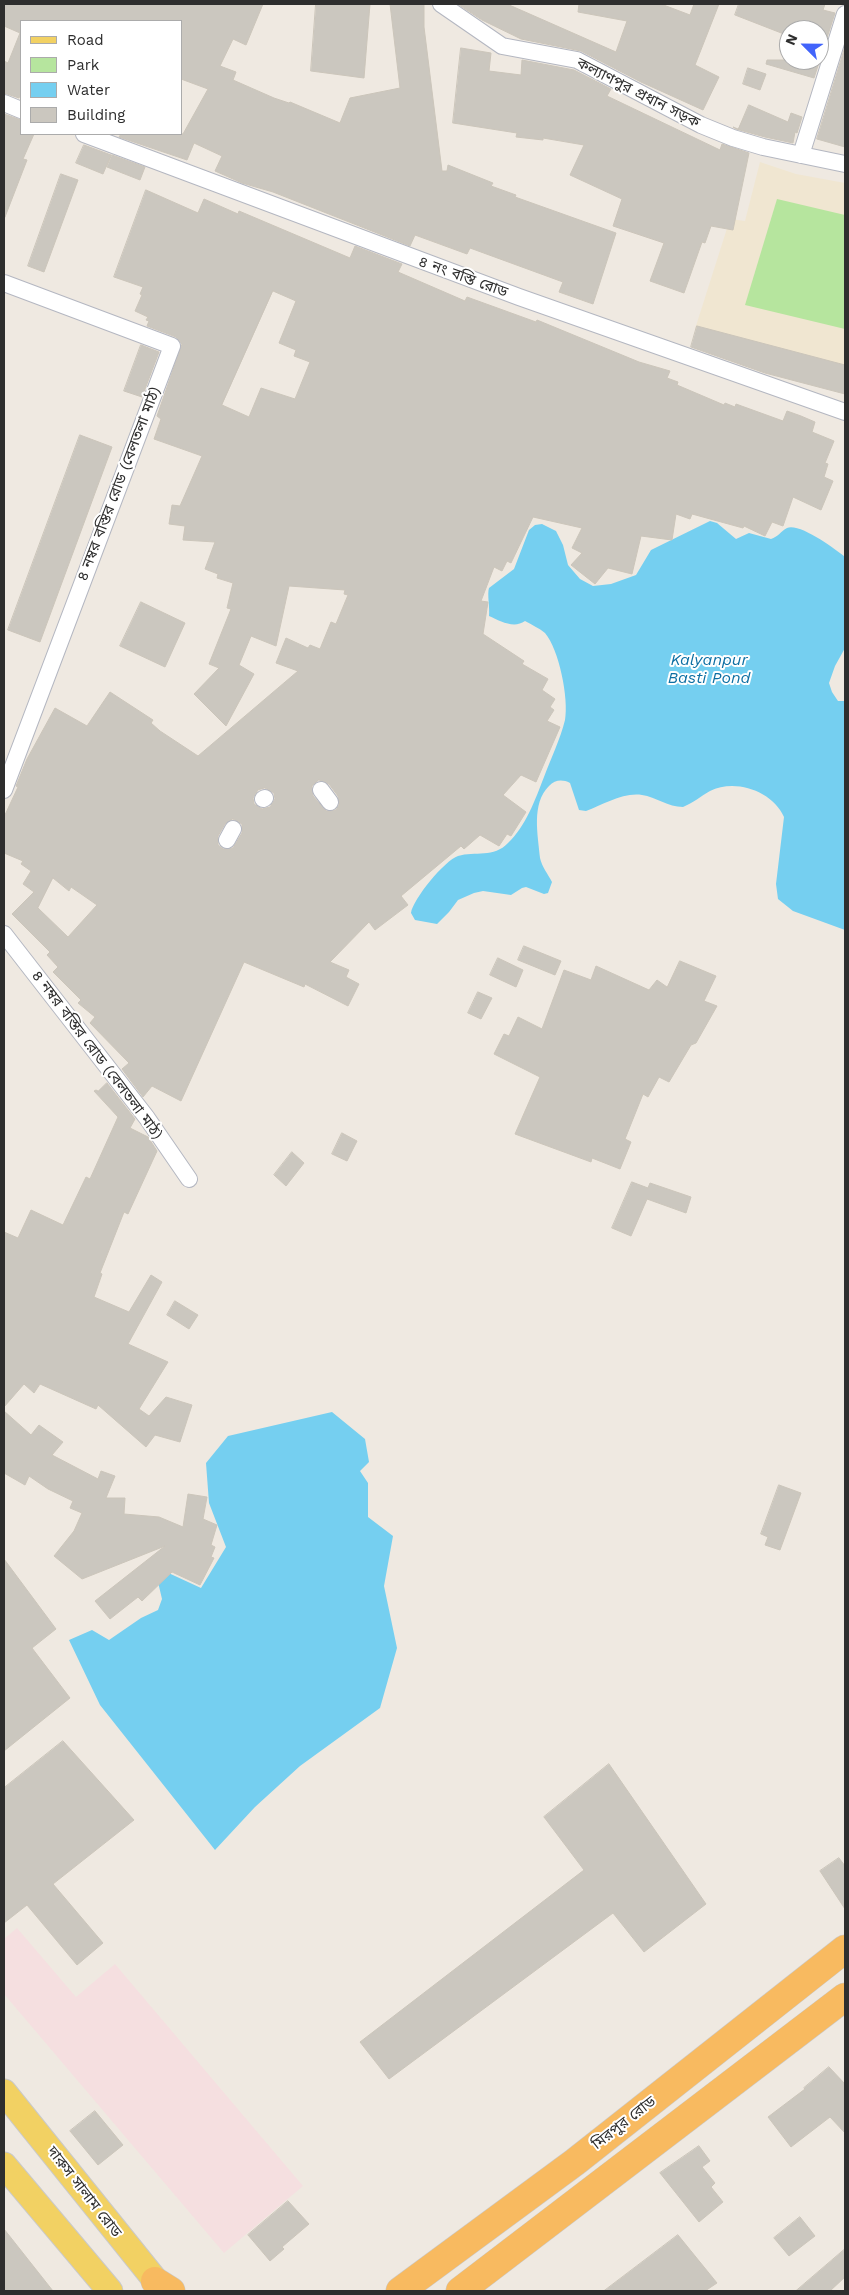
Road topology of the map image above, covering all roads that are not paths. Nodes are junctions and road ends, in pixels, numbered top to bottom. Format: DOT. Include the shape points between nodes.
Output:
graph roads {
  1 [pos="441,4"];
  2 [pos="457,9"];
  3 [pos="845,14"];
  4 [pos="4,103"];
  5 [pos="20,110"];
  6 [pos="87,135"];
  7 [pos="801,155"];
  8 [pos="845,164"];
  9 [pos="4,283"];
  10 [pos="845,412"];
  11 [pos="4,790"];
  12 [pos="4,934"];
  13 [pos="189,1179"];
  14 [pos="845,1949"];
  15 [pos="845,1997"];
  16 [pos="4,2092"];
  17 [pos="4,2166"];
  18 [pos="163,2288"];
  19 [pos="110,2291"];
  20 [pos="400,2291"];
  21 [pos="460,2291"];
  1 -- 2 [label="street, কল্যাণপুর প্রধান সড়ক"];
  2 -- 7 [label="street, কল্যাণপুর প্রধান সড়ক" via="502,46 577,60 709,128 734,138"];
  3 -- 7 [label="street"];
  4 -- 5 [label="street"];
  6 -- 10 [label="street, ৪ নং বস্তি রোড" via="519,298"];
  7 -- 8 [label="street, কল্যাণপুর প্রধান সড়ক"];
  9 -- 11 [label="street, ৪ নম্বর বস্তির রোড (বেলতলা মাঠ)" via="172,346"];
  12 -- 13 [label="street, ৪ নম্বর বস্তির রোড (বেলতলা মাঠ)" via="147,1118"];
  14 -- 20 [label="highway, মিরপুর রোড" via="575,2162"];
  15 -- 21 [label="highway"];
  16 -- 18 [label="main road, দারুস সালাম রোড"];
  17 -- 19 [label="main road"];
}
